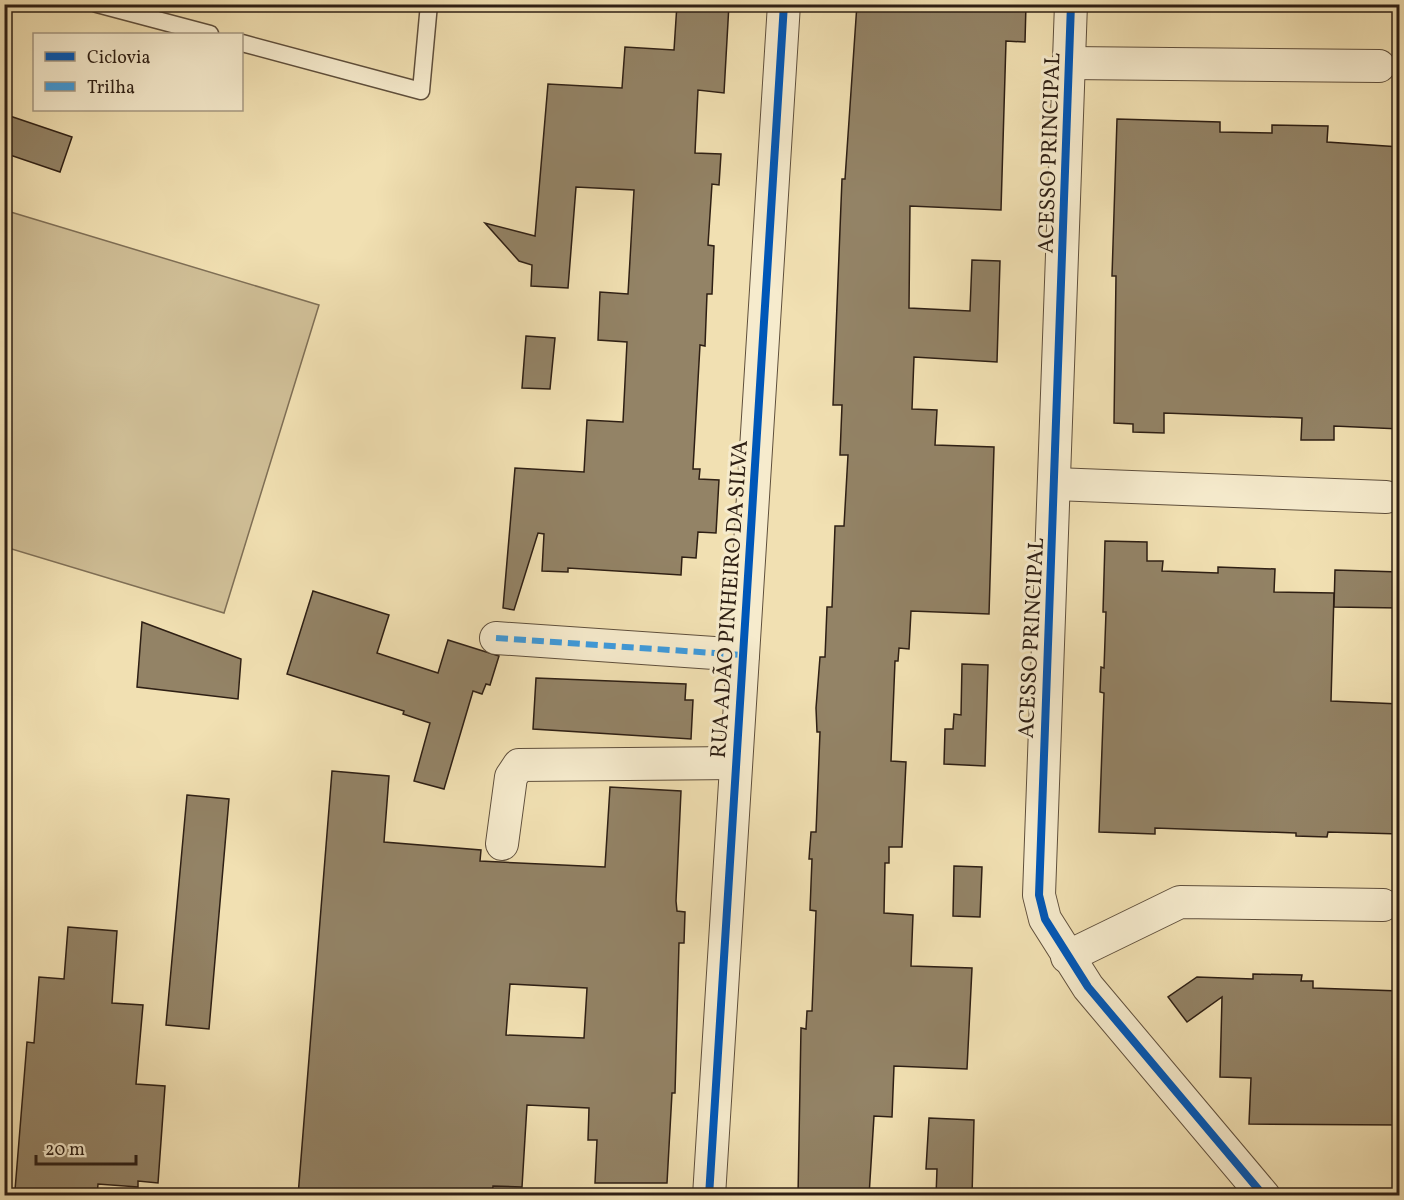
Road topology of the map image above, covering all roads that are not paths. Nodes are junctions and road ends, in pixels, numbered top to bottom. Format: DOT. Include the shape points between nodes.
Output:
graph roads {
  1 [pos="97,4"];
  2 [pos="165,4"];
  3 [pos="429,4"];
  4 [pos="784,4"];
  5 [pos="1071,4"];
  6 [pos="162,22"];
  7 [pos="206,33"];
  8 [pos="243,43"];
  9 [pos="1069,63"];
  10 [pos="1379,66"];
  11 [pos="1055,484"];
  12 [pos="1386,497"];
  13 [pos="496,638"];
  14 [pos="743,655"];
  15 [pos="736,764"];
  16 [pos="502,844"];
  17 [pos="1383,905"];
  18 [pos="1067,957"];
  19 [pos="709,1196"];
  20 [pos="1264,1196"];
  1 -- 6 [label="lane"];
  2 -- 6 [label="lane"];
  3 -- 8 [label="lane" via="421,91"];
  4 -- 14 [label="street, RUA ADÃO PINHEIRO DA SILVA"];
  5 -- 9 [label="street, ACESSO PRINCIPAL"];
  6 -- 7 [label="lane"];
  9 -- 10 [label="street"];
  9 -- 11 [label="street, ACESSO PRINCIPAL"];
  11 -- 12 [label="street"];
  11 -- 18 [label="street, ACESSO PRINCIPAL" via="1037,871 1045,919"];
  13 -- 14 [label="street"];
  14 -- 15 [label="street, RUA ADÃO PINHEIRO DA SILVA"];
  15 -- 16 [label="street" via="519,765 511,777"];
  15 -- 19 [label="street, RUA ADÃO PINHEIRO DA SILVA"];
  17 -- 18 [label="street" via="1180,902"];
  18 -- 20 [label="street, ACESSO PRINCIPAL"];
}
